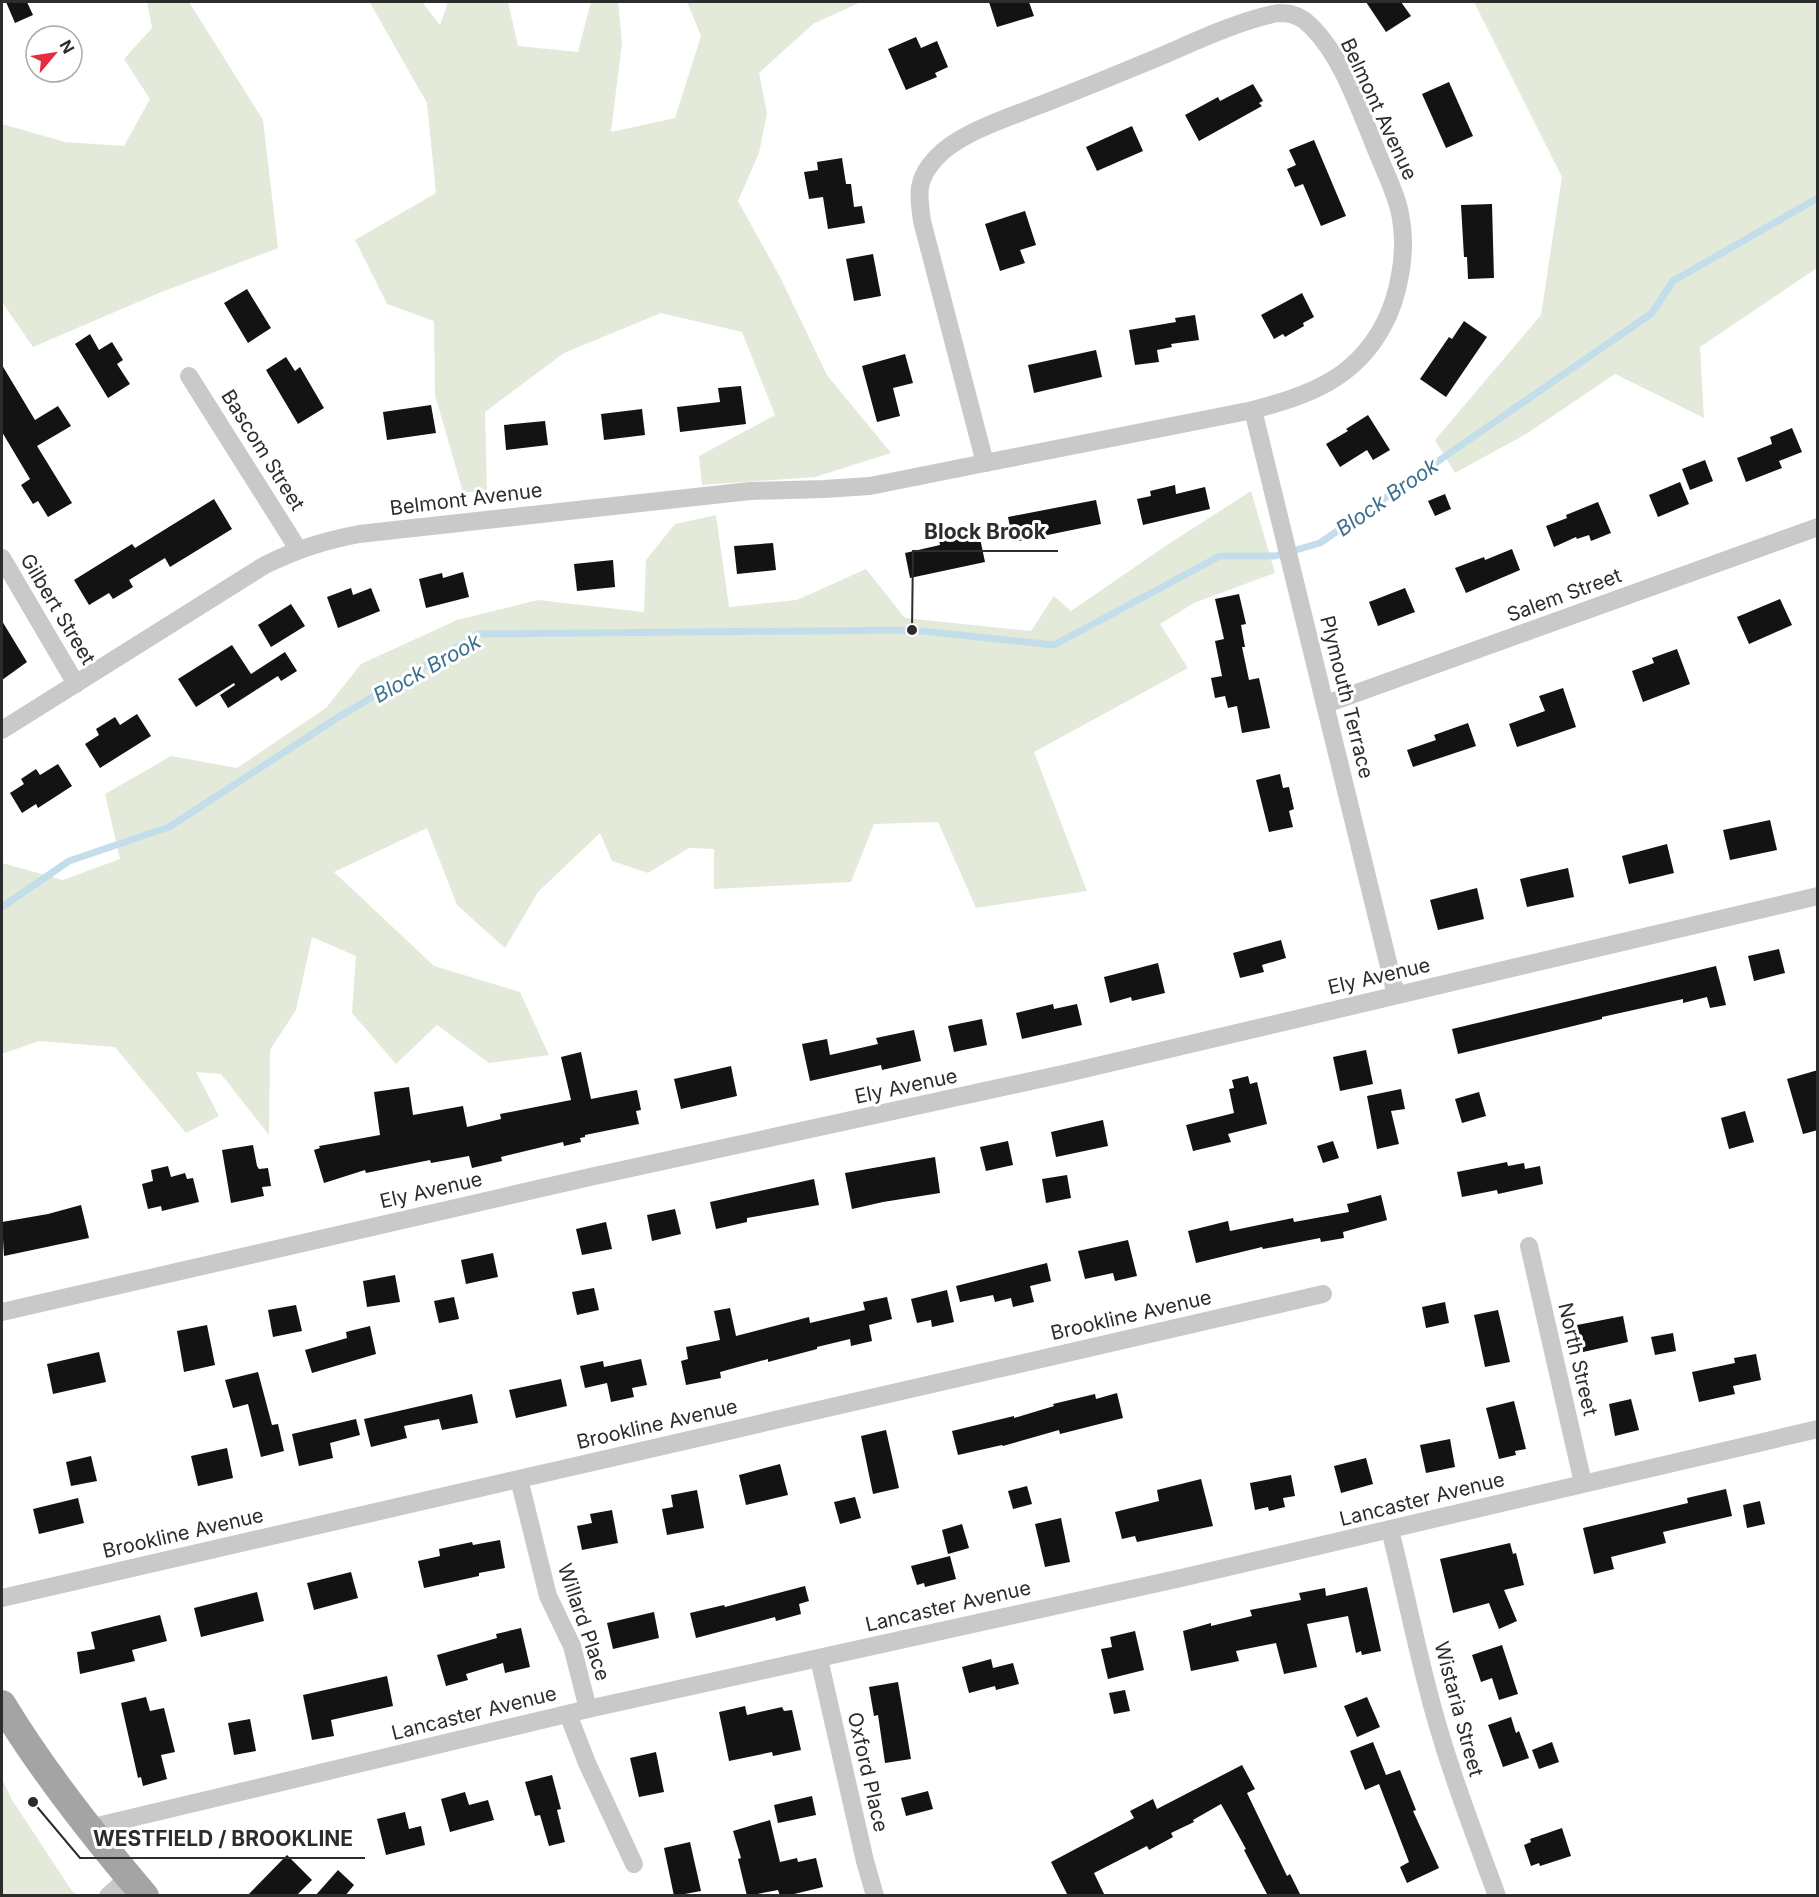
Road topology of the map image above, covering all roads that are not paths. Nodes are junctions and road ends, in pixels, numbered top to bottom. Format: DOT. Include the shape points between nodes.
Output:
graph roads {
  1 [pos="189,376"];
  2 [pos="1253,410"];
  3 [pos="986,463"];
  4 [pos="1818,527"];
  5 [pos="298,549"];
  6 [pos="2,558"];
  7 [pos="76,684"];
  8 [pos="1326,704"];
  9 [pos="2,730"];
  10 [pos="1818,896"];
  11 [pos="1396,995"];
  12 [pos="1529,1246"];
  13 [pos="1323,1294"];
  14 [pos="2,1312"];
  15 [pos="1818,1429"];
  16 [pos="519,1479"];
  17 [pos="1583,1483"];
  18 [pos="1390,1530"];
  19 [pos="2,1598"];
  20 [pos="819,1659"];
  21 [pos="2,1704"];
  22 [pos="588,1709"];
  23 [pos="568,1714"];
  24 [pos="90,1828"];
  25 [pos="634,1864"];
  26 [pos="137,1886"];
  27 [pos="108,1896"];
  28 [pos="875,1896"];
  29 [pos="1497,1896"];
  1 -- 5 [label="street, Bascom Street"];
  2 -- 3 [label="street, Belmont Avenue"];
  2 -- 3 [label="street, Belmont Avenue" via="1317,390 1355,362 1384,326 1401,259 1402,220 1359,108 1332,53 1292,13 1264,16 1226,28 999,121 946,149 930,165 919,185 922,221"];
  2 -- 8 [label="street, Plymouth Terrace"];
  3 -- 5 [label="street, Belmont Avenue" via="870,486 750,491 554,512 359,534"];
  4 -- 8 [label="street, Salem Street"];
  5 -- 7 [label="street, Belmont Avenue" via="265,565"];
  6 -- 7 [label="street, Gilbert Street"];
  7 -- 9 [label="street, Belmont Avenue"];
  8 -- 11 [label="street, Plymouth Terrace"];
  10 -- 11 [label="street, Ely Avenue"];
  11 -- 14 [label="street, Ely Avenue"];
  12 -- 17 [label="street, North Street"];
  13 -- 16 [label="street, Brookline Avenue"];
  15 -- 17 [label="street, Lancaster Avenue"];
  16 -- 19 [label="street, Brookline Avenue"];
  16 -- 22 [label="street, Willard Place" via="548,1596 572,1646"];
  17 -- 18 [label="street, Lancaster Avenue"];
  18 -- 20 [label="street, Lancaster Avenue"];
  18 -- 29 [label="street, Wistaria Street" via="1426,1683 1454,1778"];
  20 -- 22 [label="street, Lancaster Avenue"];
  20 -- 28 [label="street, Oxford Place"];
  21 -- 24 [label="main road" via="38,1760"];
  22 -- 23 [label="street, Lancaster Avenue"];
  23 -- 24 [label="street, Lancaster Avenue"];
  23 -- 25 [label="street"];
  24 -- 26 [label="main road"];
  26 -- 27 [label="street"];
}
